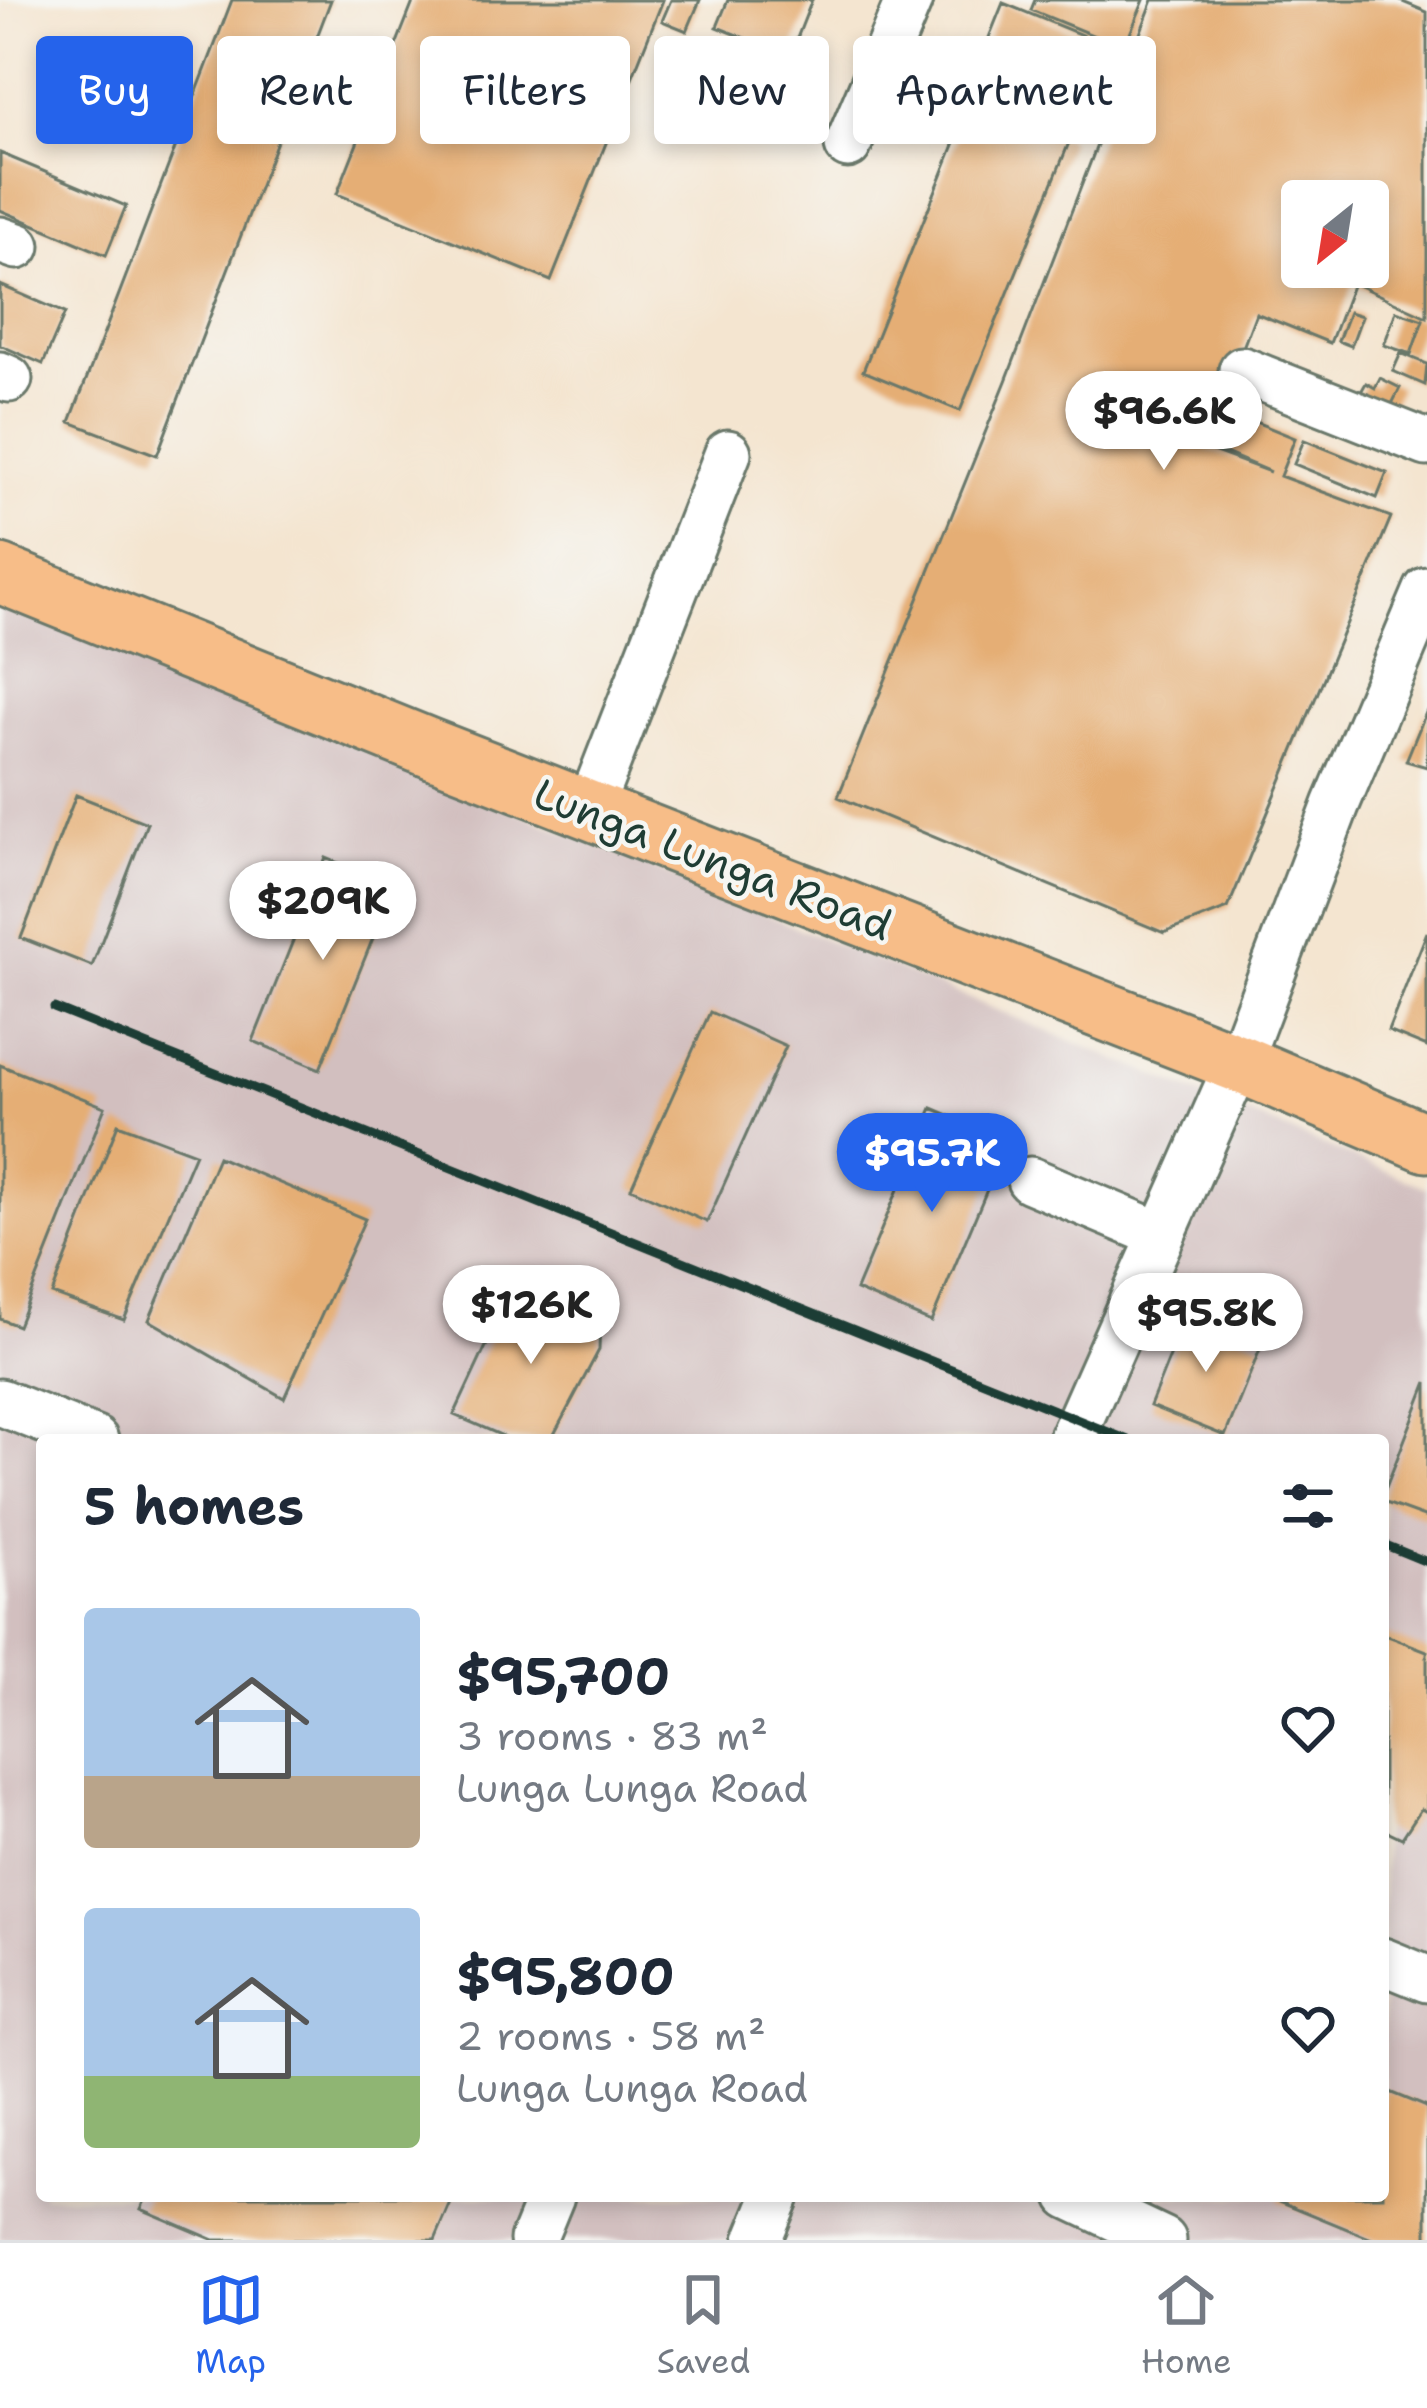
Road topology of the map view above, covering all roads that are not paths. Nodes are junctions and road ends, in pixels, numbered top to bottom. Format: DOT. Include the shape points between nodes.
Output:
graph roads {
  1 [pos="910,0"];
  2 [pos="848,145"];
  3 [pos="1242,370"];
  4 [pos="1427,443"];
  5 [pos="728,453"];
  6 [pos="0,574"];
  7 [pos="1427,590"];
  8 [pos="589,810"];
  9 [pos="1238,1064"];
  10 [pos="1427,1143"];
  11 [pos="1030,1180"];
  12 [pos="1161,1235"];
  13 [pos="0,1402"];
  14 [pos="79,1434"];
  15 [pos="1074,1434"];
  16 [pos="1389,1963"];
  17 [pos="1427,1979"];
  18 [pos="549,2202"];
  19 [pos="774,2202"];
  20 [pos="1083,2202"];
  21 [pos="533,2240"];
  22 [pos="758,2240"];
  23 [pos="1163,2240"];
  1 -- 2 [label="street"];
  3 -- 4 [label="street"];
  5 -- 8 [label="street"];
  6 -- 8 [label="main road, Lunga Lunga Road"];
  7 -- 9 [label="street"];
  8 -- 9 [label="main road, Lunga Lunga Road"];
  9 -- 10 [label="main road, Lunga Lunga Road"];
  9 -- 12 [label="street"];
  11 -- 12 [label="street"];
  12 -- 15 [label="street"];
  13 -- 14 [label="street"];
  16 -- 17 [label="street"];
  18 -- 21 [label="street"];
  19 -- 22 [label="street"];
  20 -- 23 [label="street"];
}
